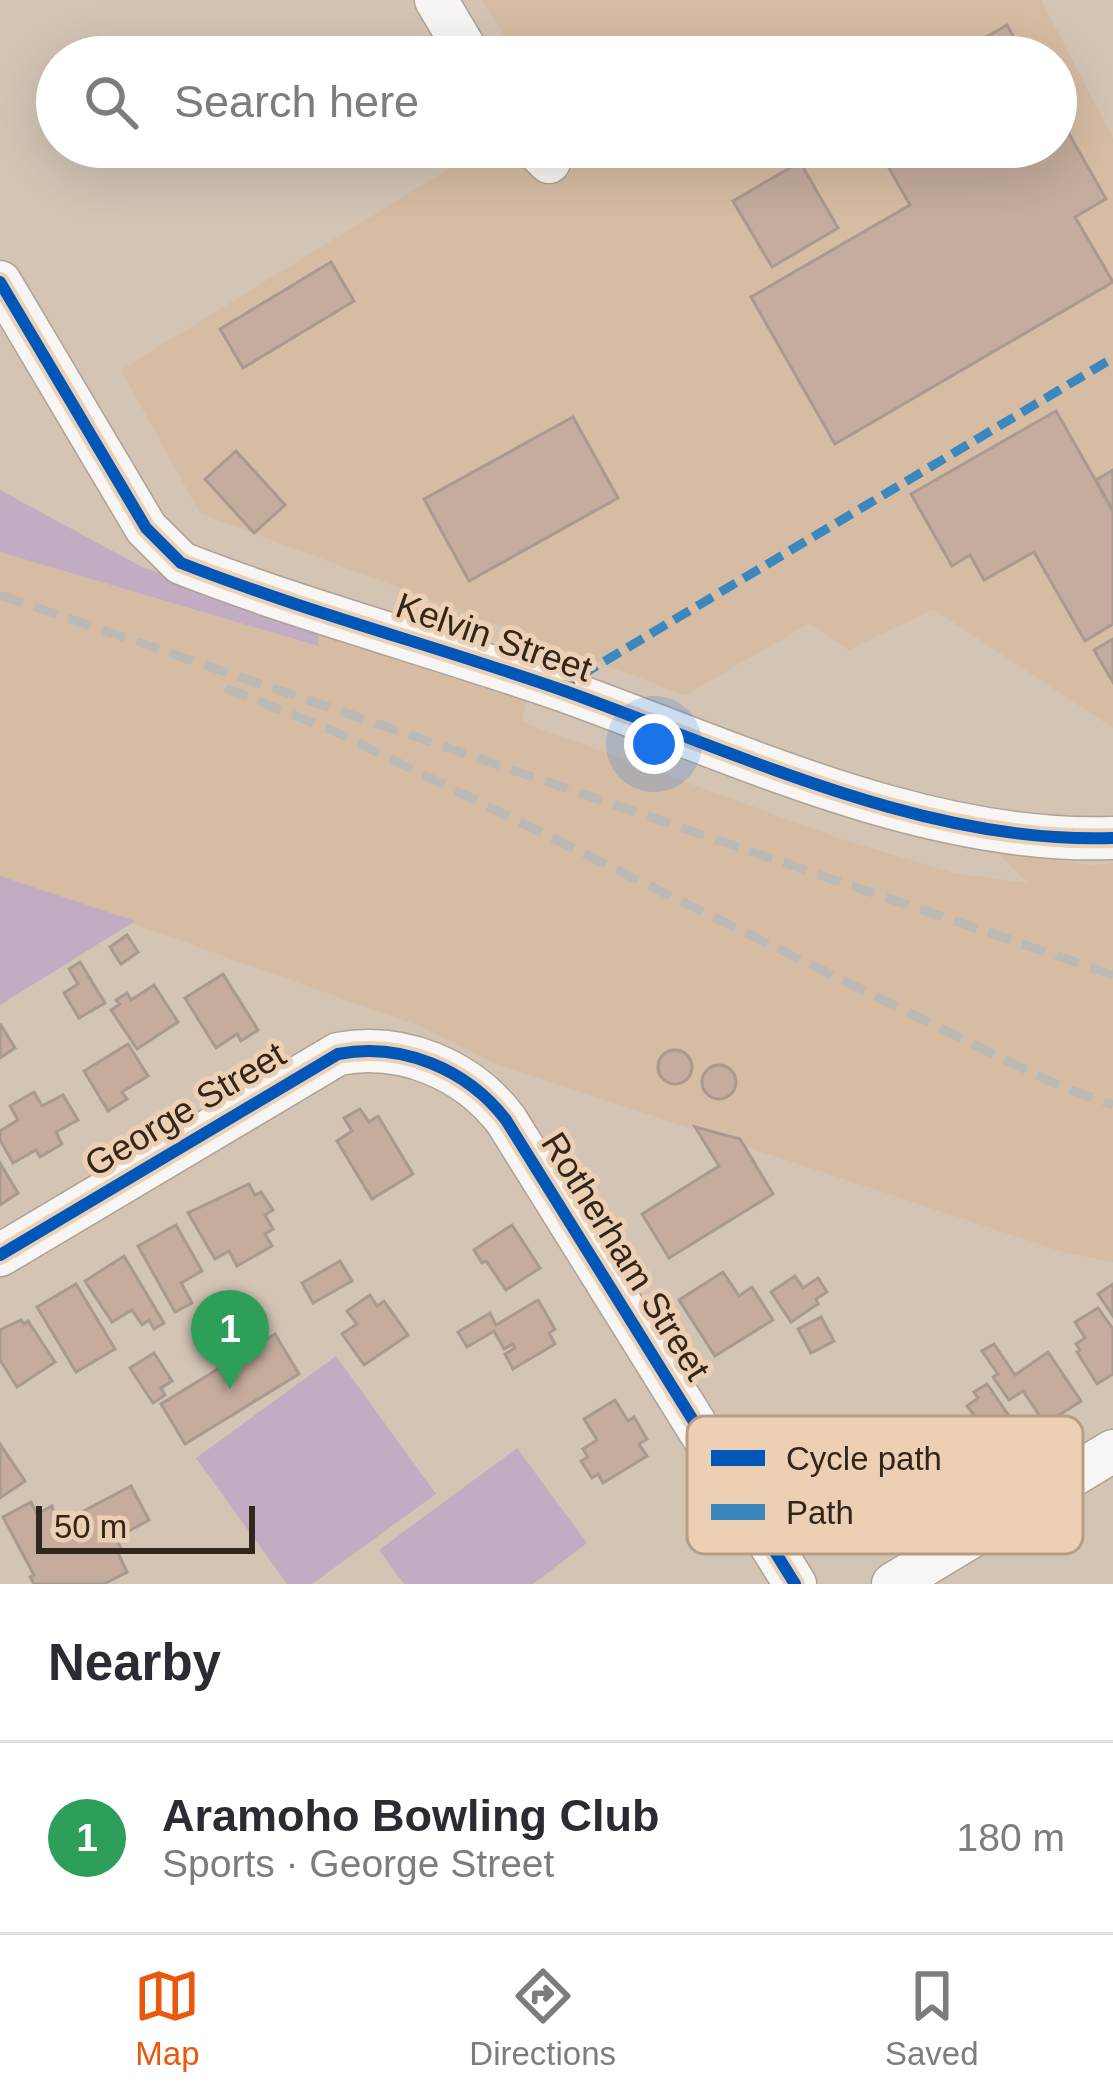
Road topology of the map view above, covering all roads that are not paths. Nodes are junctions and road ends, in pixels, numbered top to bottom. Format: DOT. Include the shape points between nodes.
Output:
graph roads {
  1 [pos="436,0"];
  2 [pos="457,36"];
  3 [pos="0,283"];
  4 [pos="1113,838"];
  5 [pos="412,1057"];
  6 [pos="0,1255"];
  7 [pos="690,1416"];
  8 [pos="1113,1451"];
  9 [pos="1083,1469"];
  10 [pos="776,1554"];
  11 [pos="942,1554"];
  12 [pos="795,1584"];
  13 [pos="892,1584"];
  1 -- 2 [label="street"];
  3 -- 4 [label="street, Kelvin Street" via="135,512 181,562 880,805 996,832"];
  5 -- 6 [label="street, George Street" via="338,1054"];
  5 -- 7 [label="street, Rotherham Street" via="475,1086 506,1120"];
  8 -- 9 [label="street"];
  10 -- 12 [label="street, Rotherham Street"];
  11 -- 13 [label="street"];
}
